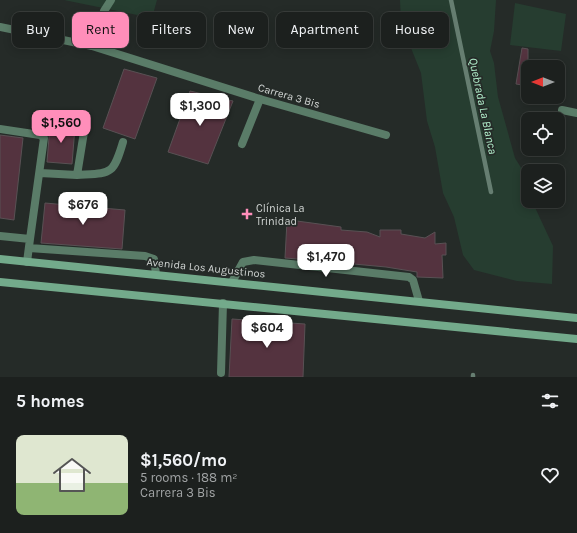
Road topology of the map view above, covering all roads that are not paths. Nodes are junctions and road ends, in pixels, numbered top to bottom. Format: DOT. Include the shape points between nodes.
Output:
graph roads {
  1 [pos="112,0"];
  2 [pos="104,12"];
  3 [pos="0,27"];
  4 [pos="72,42"];
  5 [pos="98,48"];
  6 [pos="260,99"];
  7 [pos="562,110"];
  8 [pos="577,113"];
  9 [pos="0,129"];
  10 [pos="84,132"];
  11 [pos="386,135"];
  12 [pos="123,142"];
  13 [pos="242,144"];
  14 [pos="40,173"];
  15 [pos="78,175"];
  16 [pos="0,236"];
  17 [pos="30,239"];
  18 [pos="29,248"];
  19 [pos="0,259"];
  20 [pos="27,262"];
  21 [pos="156,274"];
  22 [pos="0,282"];
  23 [pos="232,282"];
  24 [pos="419,300"];
  25 [pos="223,303"];
  26 [pos="577,318"];
  27 [pos="577,339"];
  28 [pos="221,373"];
  1 -- 2 [label="street"];
  3 -- 4 [label="street, Carrera 3 Bis"];
  5 -- 6 [label="street, Carrera 3 Bis"];
  6 -- 11 [label="street, Carrera 3 Bis"];
  6 -- 13 [label="street"];
  7 -- 8 [label="street"];
  9 -- 14 [label="street" via="40,135 44,138"];
  10 -- 15 [label="street"];
  12 -- 15 [label="street" via="112,169 105,174"];
  14 -- 15 [label="street"];
  14 -- 17 [label="street"];
  16 -- 17 [label="street"];
  17 -- 18 [label="street"];
  18 -- 20 [label="street"];
  18 -- 21 [label="street" via="145,256 154,259"];
  19 -- 20 [label="main road, Avenida Los Augustinos"];
  20 -- 21 [label="main road, Avenida Los Augustinos"];
  21 -- 23 [label="main road, Avenida Los Augustinos"];
  22 -- 25 [label="main road"];
  23 -- 24 [label="main road, Avenida Los Augustinos"];
  23 -- 24 [label="street" via="243,262 254,260 409,277"];
  24 -- 26 [label="main road, Avenida Los Augustinos"];
  25 -- 27 [label="main road"];
  25 -- 28 [label="street"];
}
